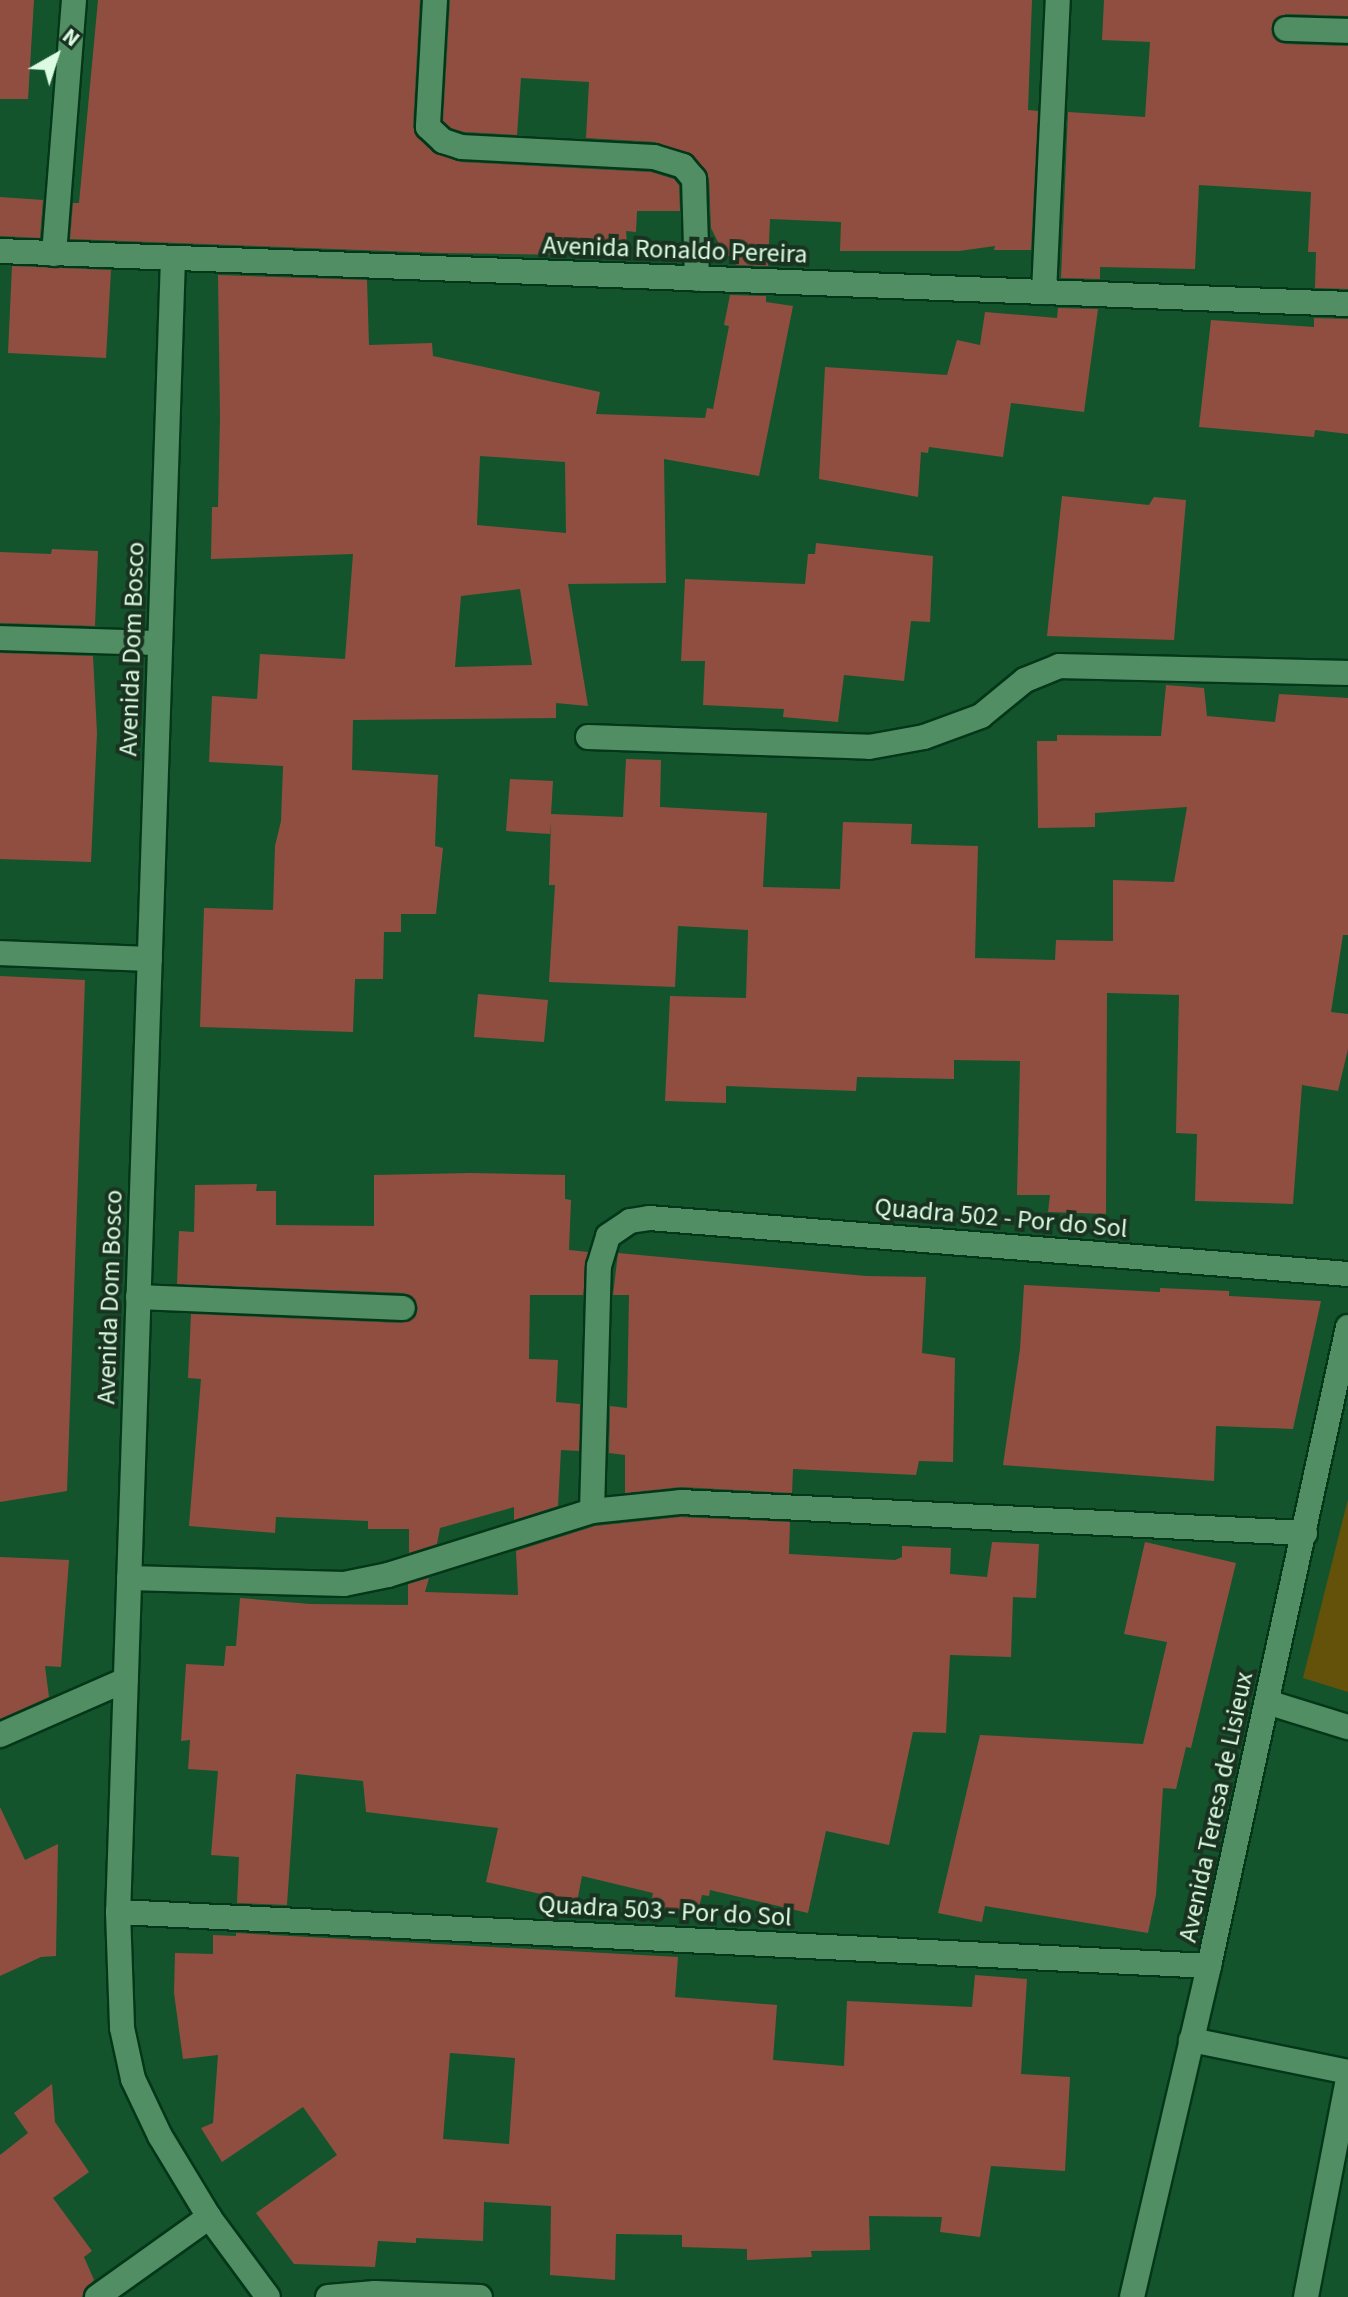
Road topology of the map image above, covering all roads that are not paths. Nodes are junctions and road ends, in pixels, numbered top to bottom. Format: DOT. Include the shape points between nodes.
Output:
graph roads {
  1 [pos="74,0"];
  2 [pos="435,0"];
  3 [pos="1058,0"];
  4 [pos="1286,29"];
  5 [pos="1348,31"];
  6 [pos="0,251"];
  7 [pos="54,254"];
  8 [pos="173,258"];
  9 [pos="697,279"];
  10 [pos="1044,292"];
  11 [pos="1348,304"];
  12 [pos="0,638"];
  13 [pos="160,643"];
  14 [pos="1348,673"];
  15 [pos="588,737"];
  16 [pos="0,953"];
  17 [pos="150,959"];
  18 [pos="1348,1274"];
  19 [pos="138,1297"];
  20 [pos="403,1308"];
  21 [pos="1348,1327"];
  22 [pos="1341,1399"];
  23 [pos="592,1511"];
  24 [pos="1305,1533"];
  25 [pos="129,1578"];
  26 [pos="126,1680"];
  27 [pos="1267,1702"];
  28 [pos="1348,1727"];
  29 [pos="0,1735"];
  30 [pos="118,1912"];
  31 [pos="1209,1966"];
  32 [pos="1191,2040"];
  33 [pos="1348,2072"];
  34 [pos="1348,2079"];
  35 [pos="209,2217"];
  36 [pos="97,2297"];
  37 [pos="268,2297"];
  38 [pos="328,2297"];
  39 [pos="480,2297"];
  40 [pos="1132,2297"];
  41 [pos="1306,2297"];
  1 -- 7 [label="street"];
  2 -- 9 [label="street" via="428,127 443,141 461,147 654,157 683,166 694,179"];
  3 -- 10 [label="street"];
  4 -- 5 [label="street"];
  6 -- 7 [label="street, Avenida Ronaldo Pereira"];
  7 -- 8 [label="street, Avenida Ronaldo Pereira"];
  8 -- 9 [label="street, Avenida Ronaldo Pereira"];
  8 -- 13 [label="street, Avenida Dom Bosco"];
  9 -- 10 [label="street, Avenida Ronaldo Pereira"];
  10 -- 11 [label="street, Avenida Ronaldo Pereira"];
  12 -- 13 [label="street"];
  13 -- 17 [label="street, Avenida Dom Bosco"];
  14 -- 15 [label="street" via="1059,666 1040,670 981,716 924,737 869,747"];
  16 -- 17 [label="street"];
  17 -- 19 [label="street, Avenida Dom Bosco"];
  18 -- 23 [label="street, Quadra 502 - Por do Sol" via="649,1218 617,1227 608,1236 599,1266"];
  19 -- 20 [label="street"];
  19 -- 25 [label="street, Avenida Dom Bosco"];
  21 -- 22 [label="street, Avenida Teresa de Lisieux"];
  22 -- 24 [label="street, Avenida Teresa de Lisieux"];
  23 -- 24 [label="street" via="680,1502"];
  23 -- 25 [label="street" via="344,1584"];
  24 -- 27 [label="street, Avenida Teresa de Lisieux"];
  25 -- 26 [label="street, Avenida Dom Bosco"];
  26 -- 29 [label="street"];
  26 -- 30 [label="street, Avenida Dom Bosco"];
  27 -- 28 [label="street"];
  27 -- 31 [label="street, Avenida Teresa de Lisieux"];
  30 -- 31 [label="street, Quadra 503 - Por do Sol"];
  30 -- 35 [label="street, Avenida Dom Bosco" via="122,2028 133,2079"];
  31 -- 32 [label="street, Avenida Teresa de Lisieux"];
  32 -- 33 [label="street"];
  32 -- 40 [label="street, Avenida Teresa de Lisieux"];
  34 -- 41 [label="street"];
  35 -- 36 [label="street"];
  35 -- 37 [label="street, Avenida Dom Bosco"];
  38 -- 39 [label="street"];
}
